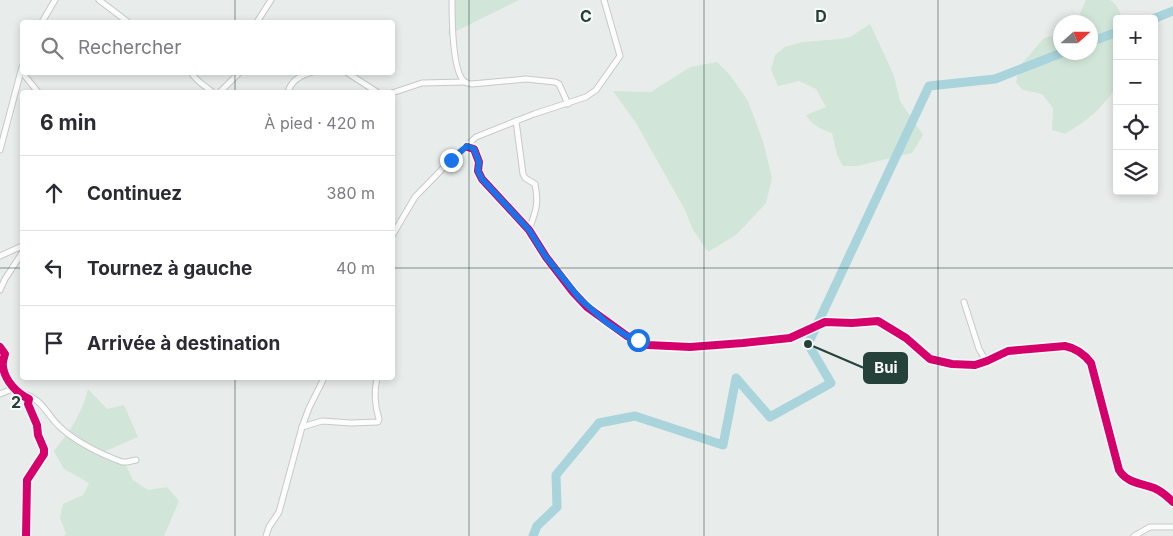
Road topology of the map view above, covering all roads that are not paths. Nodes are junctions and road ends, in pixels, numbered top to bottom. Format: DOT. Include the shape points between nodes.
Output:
graph roads {
  1 [pos="55,0"];
  2 [pos="99,0"];
  3 [pos="272,0"];
  4 [pos="452,0"];
  5 [pos="604,0"];
  6 [pos="43,20"];
  7 [pos="125,20"];
  8 [pos="258,20"];
  9 [pos="20,75"];
  10 [pos="25,75"];
  11 [pos="193,75"];
  12 [pos="237,75"];
  13 [pos="303,75"];
  14 [pos="351,75"];
  15 [pos="465,82"];
  16 [pos="36,90"];
  17 [pos="210,90"];
  18 [pos="224,90"];
  19 [pos="289,90"];
  20 [pos="374,90"];
  21 [pos="395,92"];
  22 [pos="568,104"];
  23 [pos="516,121"];
  24 [pos="467,146"];
  25 [pos="0,150"];
  26 [pos="529,230"];
  27 [pos="395,231"];
  28 [pos="20,247"];
  29 [pos="0,256"];
  30 [pos="20,256"];
  31 [pos="0,290"];
  32 [pos="964,302"];
  33 [pos="0,347"];
  34 [pos="986,362"];
  35 [pos="2,369"];
  36 [pos="323,380"];
  37 [pos="376,380"];
  38 [pos="14,388"];
  39 [pos="0,394"];
  40 [pos="21,395"];
  41 [pos="302,427"];
  42 [pos="136,460"];
  43 [pos="1173,502"];
  44 [pos="1173,527"];
  45 [pos="26,536"];
  46 [pos="266,536"];
  47 [pos="1134,536"];
  1 -- 6 [label="street"];
  2 -- 7 [label="street"];
  3 -- 8 [label="street"];
  4 -- 15 [label="street" via="454,49 458,71"];
  5 -- 22 [label="street" via="620,56 594,92"];
  9 -- 25 [label="street"];
  10 -- 16 [label="street"];
  11 -- 17 [label="street"];
  12 -- 18 [label="street"];
  13 -- 19 [label="street"];
  14 -- 20 [label="street"];
  15 -- 21 [label="street" via="422,83"];
  15 -- 22 [label="street" via="526,79 555,82 562,88"];
  22 -- 23 [label="street"];
  23 -- 24 [label="street" via="476,137"];
  23 -- 26 [label="street" via="523,174 534,184 537,197"];
  24 -- 26 [label="street" via="474,149 482,179"];
  24 -- 27 [label="street" via="415,198"];
  26 -- 34 [label="street" via="546,257 587,307 627,336 648,345 690,346 790,338 825,322 873,320 906,338 930,359 952,364"];
  28 -- 29 [label="street"];
  30 -- 31 [label="street"];
  32 -- 34 [label="street"];
  33 -- 35 [label="street" via="4,354"];
  34 -- 43 [label="street" via="1008,352 1065,346 1086,357 1091,363 1118,470 1127,480 1155,488"];
  35 -- 38 [label="street"];
  36 -- 41 [label="street"];
  37 -- 41 [label="street" via="378,422 322,421"];
  38 -- 39 [label="street"];
  38 -- 40 [label="street"];
  40 -- 42 [label="street" via="28,395 43,406 61,429 94,450 122,462"];
  40 -- 45 [label="street" via="29,399 44,449 27,480"];
  41 -- 46 [label="street" via="279,512"];
  44 -- 47 [label="street" via="1150,527"];
}
